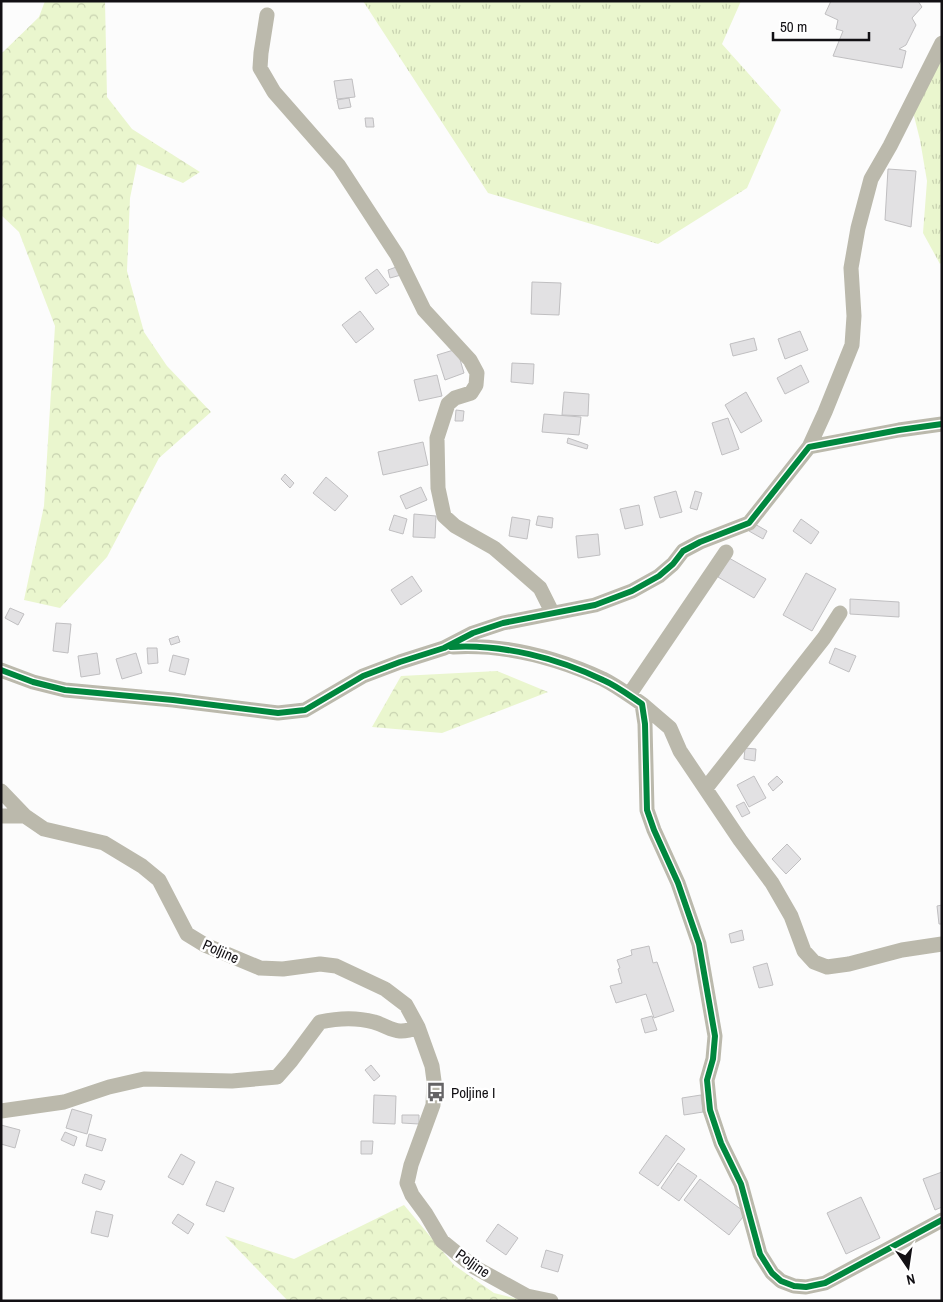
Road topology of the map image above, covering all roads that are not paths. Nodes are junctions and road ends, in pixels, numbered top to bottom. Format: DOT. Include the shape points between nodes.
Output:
graph roads {
  1 [pos="267,15"];
  2 [pos="942,43"];
  3 [pos="942,424"];
  4 [pos="809,447"];
  5 [pos="726,552"];
  6 [pos="552,612"];
  7 [pos="840,613"];
  8 [pos="444,648"];
  9 [pos="1,670"];
  10 [pos="629,695"];
  11 [pos="642,704"];
  12 [pos="706,788"];
  13 [pos="1,791"];
  14 [pos="1,816"];
  15 [pos="25,816"];
  16 [pos="942,944"];
  17 [pos="418,1027"];
  18 [pos="1,1111"];
  19 [pos="942,1220"];
  20 [pos="551,1301"];
  1 -- 6 [label="street" via="260,68 274,92 339,166 397,255 424,310 470,360 477,373 476,385 471,392 448,404 437,438 438,488 444,516 494,548 540,588"];
  2 -- 4 [label="street" via="871,179 851,268 852,345"];
  3 -- 4 [label="street"];
  4 -- 6 [label="street" via="749,523 683,551 660,576 632,591 595,605"];
  5 -- 10 [label="street"];
  6 -- 8 [label="street" via="503,623"];
  7 -- 12 [label="street"];
  8 -- 9 [label="street" via="364,676 304,710 278,713 65,690"];
  8 -- 10 [label="street" via="474,646 558,661 604,680"];
  10 -- 11 [label="street"];
  11 -- 12 [label="street" via="670,728 680,751"];
  11 -- 19 [label="street" via="647,810 699,944 715,1036 707,1080 710,1110 721,1144 741,1184 760,1254 780,1281 806,1287 825,1283"];
  12 -- 16 [label="street" via="772,883 791,916 804,951 814,962 827,967"];
  13 -- 15 [label="street, Poljine"];
  14 -- 15 [label="street"];
  15 -- 17 [label="street, Poljine" via="44,829 104,844 142,866 159,880 187,934 205,945 260,968 336,966 385,989 406,1005"];
  17 -- 18 [label="street" via="407,1032 373,1022 341,1018 320,1022 277,1077 232,1081 144,1079 64,1102"];
  17 -- 20 [label="street, Poljine" via="434,1081 433,1105 407,1183 412,1195 442,1241 474,1268 527,1296"];
}
